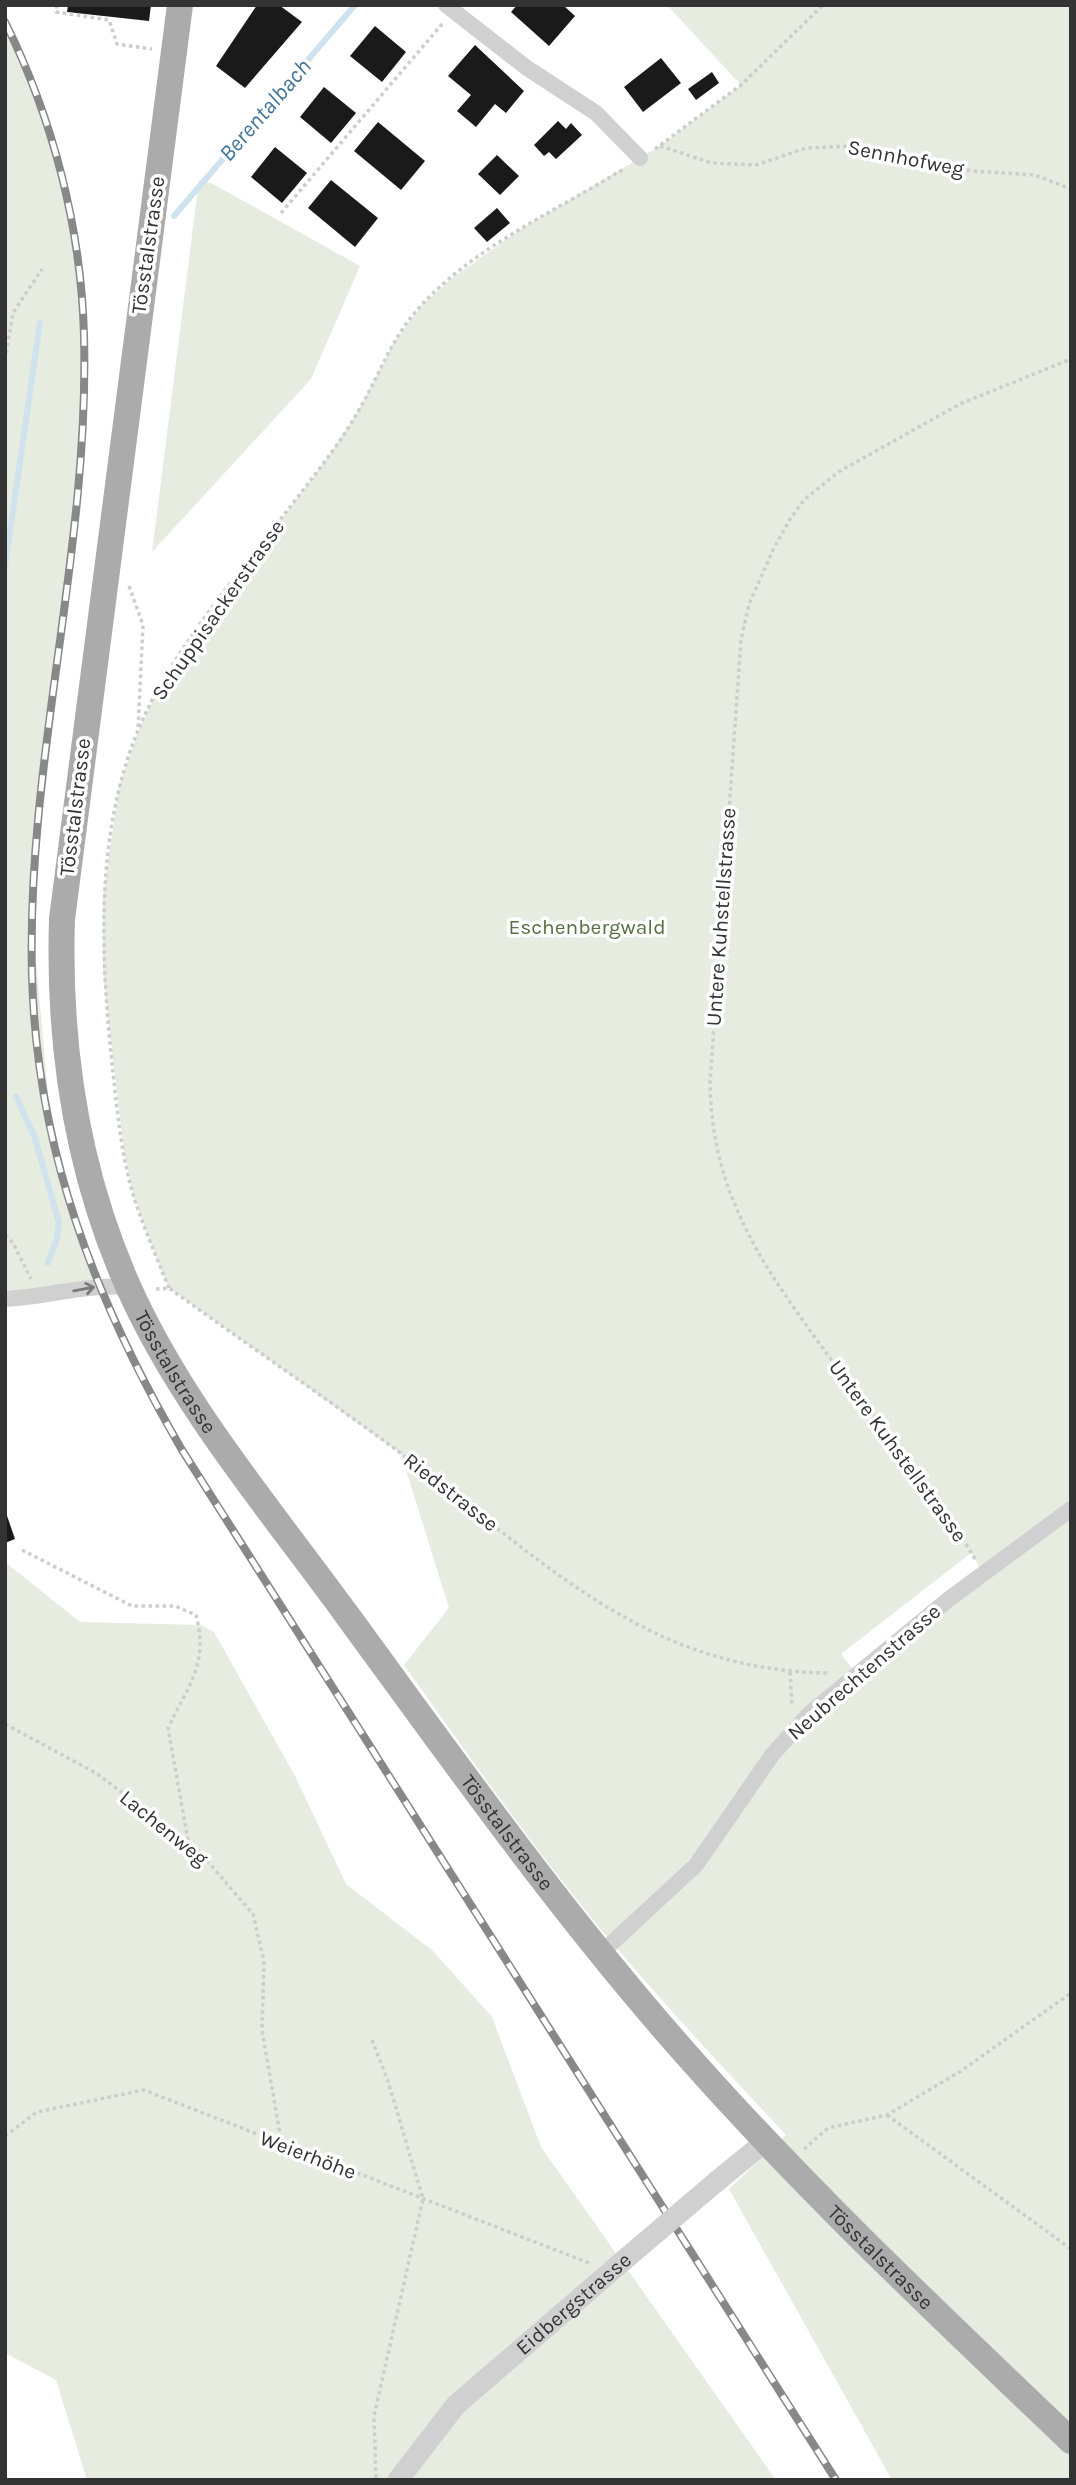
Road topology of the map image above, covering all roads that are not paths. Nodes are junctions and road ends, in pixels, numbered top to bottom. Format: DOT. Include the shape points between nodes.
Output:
graph roads {
  1 [pos="180,5"];
  2 [pos="450,8"];
  3 [pos="640,158"];
  4 [pos="128,1286"];
  5 [pos="5,1299"];
  6 [pos="1071,1509"];
  7 [pos="600,1954"];
  8 [pos="765,2142"];
  9 [pos="1071,2441"];
  10 [pos="398,2480"];
  1 -- 4 [label="main road, Tösstalstrasse" via="62,919 62,1018 72,1099 91,1183"];
  2 -- 3 [label="street" via="527,68 596,113"];
  5 -- 4 [label="street, one-way"];
  4 -- 7 [label="main road, Tösstalstrasse" via="203,1416 491,1815"];
  6 -- 7 [label="street, Neubrechtenstrasse" via="983,1573 794,1728 696,1865"];
  7 -- 8 [label="main road, Tösstalstrasse"];
  8 -- 9 [label="main road, Tösstalstrasse"];
  8 -- 10 [label="street, Eidbergstrasse, bridge" via="456,2405"];
}
